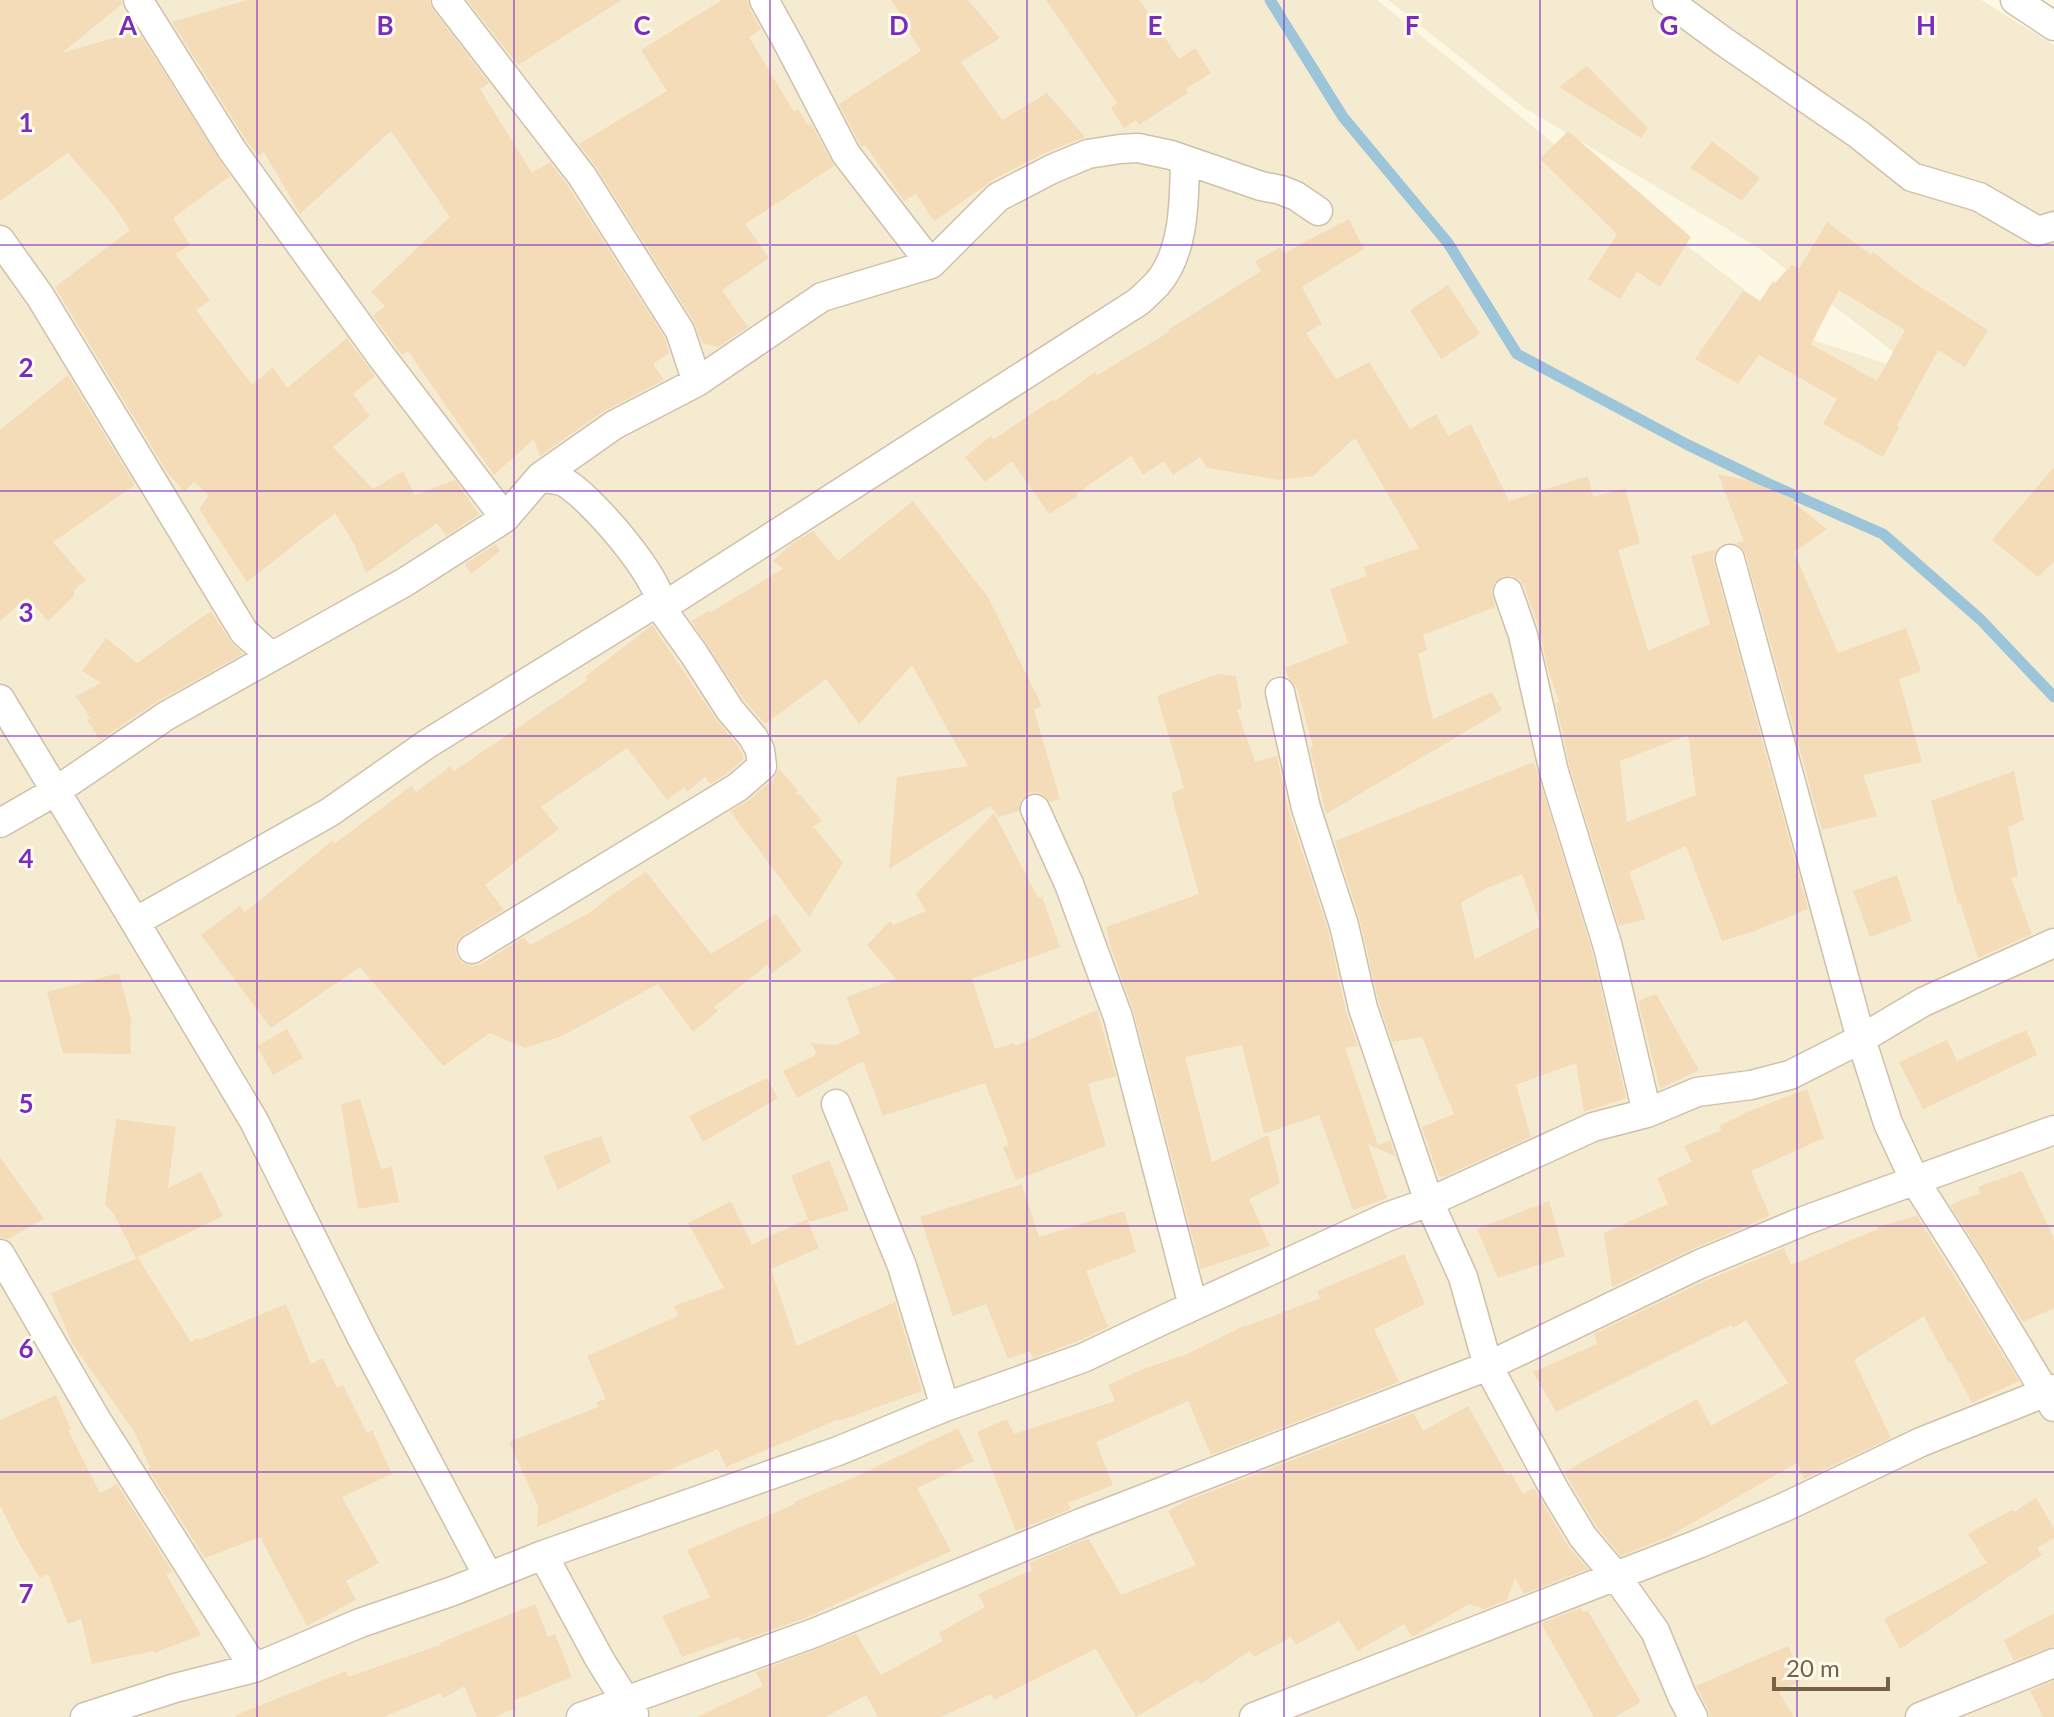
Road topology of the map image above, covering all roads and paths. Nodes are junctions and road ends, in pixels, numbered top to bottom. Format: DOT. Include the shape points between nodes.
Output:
graph roads {
  1 [pos="138,0"];
  2 [pos="446,0"];
  3 [pos="764,0"];
  4 [pos="1667,0"];
  5 [pos="2015,0"];
  6 [pos="2054,26"];
  7 [pos="1185,161"];
  8 [pos="1318,211"];
  9 [pos="2054,226"];
  10 [pos="0,240"];
  11 [pos="931,264"];
  12 [pos="697,382"];
  13 [pos="540,477"];
  14 [pos="505,518"];
  15 [pos="1730,559"];
  16 [pos="1508,592"];
  17 [pos="661,604"];
  18 [pos="271,656"];
  19 [pos="1280,692"];
  20 [pos="0,699"];
  21 [pos="56,791"];
  22 [pos="1035,809"];
  23 [pos="0,823"];
  24 [pos="135,922"];
  25 [pos="2054,943"];
  26 [pos="472,949"];
  27 [pos="1861,1039"];
  28 [pos="836,1104"];
  29 [pos="1647,1113"];
  30 [pos="2054,1130"];
  31 [pos="1915,1181"];
  32 [pos="1429,1202"];
  33 [pos="0,1254"];
  34 [pos="1193,1306"];
  35 [pos="1488,1366"];
  36 [pos="2051,1397"];
  37 [pos="945,1407"];
  38 [pos="543,1555"];
  39 [pos="1615,1575"];
  40 [pos="488,1576"];
  41 [pos="2054,1663"];
  42 [pos="254,1668"];
  43 [pos="630,1709"];
  44 [pos="85,1717"];
  45 [pos="581,1717"];
  46 [pos="1254,1717"];
  47 [pos="1693,1717"];
  48 [pos="1920,1717"];
  1 -- 14 [label="street" via="251,176"];
  2 -- 12 [label="street" via="582,176 680,331"];
  3 -- 11 [label="street" via="846,154"];
  4 -- 9 [label="street" via="1912,177 1979,197 2038,231"];
  5 -- 6 [label="street"];
  7 -- 8 [label="street" via="1281,190"];
  7 -- 11 [label="street" via="1138,148 1088,154 998,197"];
  7 -- 17 [label="street" via="1184,202 1173,258 1138,302"];
  10 -- 18 [label="street" via="40,296 244,632"];
  11 -- 12 [label="street" via="822,297"];
  12 -- 13 [label="street" via="614,425"];
  13 -- 14 [label="street"];
  13 -- 17 [label="street" via="563,482 581,496 637,557"];
  14 -- 18 [label="street" via="405,582"];
  15 -- 27 [label="street"];
  16 -- 29 [label="street" via="1554,772 1608,947"];
  17 -- 24 [label="street" via="427,744 330,812"];
  17 -- 26 [label="street" via="753,737 762,766 738,787"];
  18 -- 21 [label="street" via="142,731"];
  19 -- 32 [label="street" via="1306,808 1344,925 1363,1008"];
  20 -- 21 [label="street"];
  21 -- 23 [label="street"];
  21 -- 24 [label="street"];
  22 -- 34 [label="street" via="1118,1017"];
  24 -- 40 [label="street" via="254,1121"];
  25 -- 27 [label="street" via="1923,1002"];
  27 -- 29 [label="street" via="1790,1075 1697,1092"];
  27 -- 31 [label="street" via="1888,1123"];
  28 -- 37 [label="street" via="902,1266"];
  29 -- 32 [label="street" via="1593,1127"];
  30 -- 31 [label="street"];
  31 -- 35 [label="street" via="1700,1264"];
  31 -- 36 [label="street"];
  32 -- 34 [label="street"];
  32 -- 35 [label="street" via="1463,1277"];
  33 -- 42 [label="street" via="96,1419"];
  34 -- 37 [label="street" via="1083,1358"];
  35 -- 39 [label="street" via="1583,1537"];
  35 -- 43 [label="street" via="1081,1523"];
  36 -- 39 [label="street" via="1921,1442 1787,1506"];
  37 -- 38 [label="street" via="838,1451"];
  38 -- 40 [label="street"];
  38 -- 43 [label="street"];
  39 -- 46 [label="street"];
  39 -- 47 [label="street" via="1655,1631"];
  40 -- 42 [label="street"];
  41 -- 48 [label="street"];
  42 -- 44 [label="street"];
  43 -- 45 [label="street"];
}
